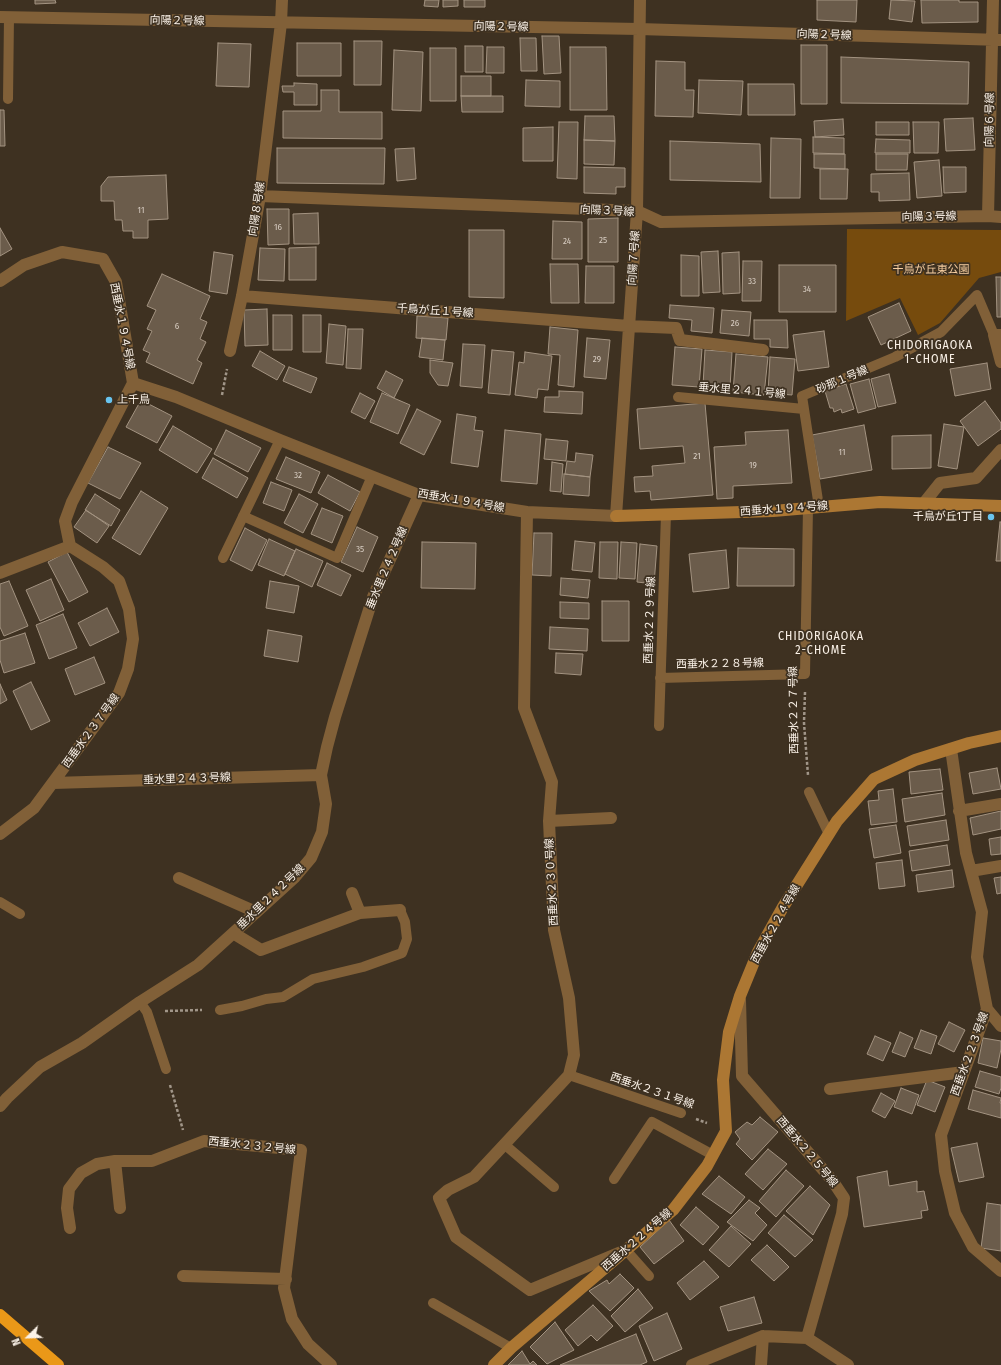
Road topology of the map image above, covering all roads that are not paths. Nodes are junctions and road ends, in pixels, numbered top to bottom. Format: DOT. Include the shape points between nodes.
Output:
graph roads {
  1 [pos="282,0"];
  2 [pos="640,0"];
  3 [pos="993,0"];
  4 [pos="5,17"];
  5 [pos="282,23"];
  6 [pos="639,29"];
  7 [pos="997,40"];
  8 [pos="8,99"];
  9 [pos="260,196"];
  10 [pos="637,211"];
  11 [pos="988,216"];
  12 [pos="1001,217"];
  13 [pos="0,281"];
  14 [pos="242,296"];
  15 [pos="629,326"];
  16 [pos="997,335"];
  17 [pos="763,350"];
  18 [pos="230,351"];
  19 [pos="1001,362"];
  20 [pos="133,383"];
  21 [pos="678,397"];
  22 [pos="804,409"];
  23 [pos="280,440"];
  24 [pos="1001,450"];
  25 [pos="372,476"];
  26 [pos="419,494"];
  27 [pos="924,503"];
  28 [pos="1001,506"];
  29 [pos="814,508"];
  30 [pos="527,512"];
  31 [pos="666,514"];
  32 [pos="243,516"];
  33 [pos="616,516"];
  34 [pos="70,546"];
  35 [pos="223,558"];
  36 [pos="0,573"];
  37 [pos="805,674"];
  38 [pos="660,678"];
  39 [pos="659,726"];
  40 [pos="1001,736"];
  41 [pos="951,749"];
  42 [pos="321,776"];
  43 [pos="53,783"];
  44 [pos="809,792"];
  45 [pos="1001,804"];
  46 [pos="960,811"];
  47 [pos="611,818"];
  48 [pos="549,821"];
  49 [pos="0,834"];
  50 [pos="829,834"];
  51 [pos="1001,866"];
  52 [pos="971,871"];
  53 [pos="179,878"];
  54 [pos="352,893"];
  55 [pos="0,902"];
  56 [pos="400,910"];
  57 [pos="256,912"];
  58 [pos="360,913"];
  59 [pos="20,914"];
  60 [pos="233,933"];
  61 [pos="740,996"];
  62 [pos="144,1007"];
  63 [pos="987,1009"];
  64 [pos="220,1010"];
  65 [pos="1001,1026"];
  66 [pos="166,1069"];
  67 [pos="964,1072"];
  68 [pos="569,1075"];
  69 [pos="830,1089"];
  70 [pos="0,1106"];
  71 [pos="681,1113"];
  72 [pos="504,1144"];
  73 [pos="713,1155"];
  74 [pos="115,1161"];
  75 [pos="614,1179"];
  76 [pos="554,1188"];
  77 [pos="120,1208"];
  78 [pos="70,1228"];
  79 [pos="626,1250"];
  80 [pos="1001,1271"];
  81 [pos="183,1276"];
  82 [pos="649,1276"];
  83 [pos="286,1279"];
  84 [pos="433,1303"];
  85 [pos="0,1315"];
  86 [pos="763,1336"];
  87 [pos="807,1338"];
  88 [pos="511,1348"];
  89 [pos="58,1365"];
  90 [pos="331,1365"];
  91 [pos="494,1365"];
  92 [pos="692,1365"];
  93 [pos="761,1365"];
  94 [pos="848,1365"];
  1 -- 5 [label="street, 向陽８号線"];
  2 -- 6 [label="street, 向陽７号線"];
  3 -- 7 [label="street, 向陽６号線"];
  4 -- 5 [label="street, 向陽２号線"];
  4 -- 8 [label="lane"];
  5 -- 6 [label="street, 向陽２号線"];
  5 -- 9 [label="street, 向陽８号線"];
  6 -- 7 [label="street, 向陽２号線"];
  6 -- 10 [label="street, 向陽７号線"];
  7 -- 11 [label="street, 向陽６号線"];
  9 -- 10 [label="street, 向陽３号線"];
  9 -- 14 [label="street, 向陽８号線"];
  10 -- 11 [label="street, 向陽３号線" via="661,222"];
  10 -- 15 [label="street, 向陽７号線"];
  11 -- 12 [label="street, 向陽３号線"];
  13 -- 20 [label="street, 西垂水１９４号線" via="24,265 62,252 103,259 116,282"];
  14 -- 15 [label="street, 千鳥が丘１号線"];
  14 -- 18 [label="street, 向陽８号線"];
  15 -- 17 [label="street, 千鳥が丘１号線" via="676,328 680,340"];
  15 -- 33 [label="street, 向陽７号線"];
  16 -- 19 [label="street, 砂那１号線"];
  16 -- 22 [label="lane, 砂那１号線" via="977,294 941,332 895,357 802,396"];
  20 -- 23 [label="street, 西垂水１９４号線" via="176,397"];
  20 -- 34 [label="street" via="72,502 65,521"];
  21 -- 22 [label="lane, 垂水里２４１号線"];
  22 -- 29 [label="lane"];
  23 -- 25 [label="street, 西垂水１９４号線"];
  23 -- 32 [label="lane"];
  24 -- 27 [label="street" via="976,478 940,483"];
  25 -- 26 [label="street, 西垂水１９４号線"];
  25 -- 32 [label="lane" via="337,558"];
  26 -- 30 [label="street, 西垂水１９４号線"];
  26 -- 42 [label="street, 垂水里２４２号線" via="373,597 335,717"];
  27 -- 28 [label="street, 西垂水１９４号線"];
  27 -- 29 [label="street, 西垂水１９４号線" via="880,502"];
  29 -- 31 [label="street, 西垂水１９４号線"];
  29 -- 37 [label="lane, 西垂水２２７号線"];
  30 -- 33 [label="street, 西垂水１９４号線"];
  30 -- 48 [label="street, 西垂水２３０号線" via="524,708 552,782"];
  31 -- 33 [label="street, 西垂水１９４号線"];
  31 -- 38 [label="lane, 西垂水２２９号線"];
  32 -- 35 [label="lane"];
  34 -- 36 [label="street"];
  34 -- 43 [label="street, 西垂水２３７号線" via="103,567 119,581 129,609 133,639 128,669 119,693"];
  37 -- 38 [label="lane, 西垂水２２８号線"];
  38 -- 39 [label="lane, 西垂水２２９号線"];
  40 -- 41 [label="street, 西垂水２２４号線"];
  41 -- 46 [label="street, 西垂水２２３号線"];
  41 -- 50 [label="street, 西垂水２２４号線" via="915,760 874,779 837,821"];
  42 -- 43 [label="street, 垂水里２４３号線"];
  42 -- 57 [label="street, 垂水里２４２号線" via="326,804 322,832 311,858 295,877"];
  43 -- 49 [label="street, 西垂水２３７号線" via="34,808"];
  44 -- 50 [label="lane"];
  45 -- 46 [label="street"];
  46 -- 52 [label="street, 西垂水２２３号線"];
  47 -- 48 [label="street"];
  48 -- 68 [label="street, 西垂水２３０号線" via="554,930 570,998 574,1055"];
  50 -- 61 [label="street, 西垂水２２４号線" via="758,952"];
  51 -- 52 [label="street"];
  52 -- 63 [label="street, 西垂水２２３号線" via="982,912 977,957"];
  53 -- 57 [label="street"];
  54 -- 58 [label="street"];
  55 -- 59 [label="lane"];
  56 -- 58 [label="street"];
  56 -- 64 [label="lane" via="405,922 407,939 402,953 363,967 314,979 283,997"];
  57 -- 60 [label="street, 垂水里２４２号線"];
  58 -- 60 [label="street" via="261,950"];
  60 -- 62 [label="street, 垂水里２４２号線" via="198,965"];
  61 -- 73 [label="street, 西垂水２２４号線" via="729,1032 723,1080 726,1131"];
  61 -- 87 [label="street, 西垂水２２５号線" via="742,1076 832,1180 844,1198 842,1214"];
  62 -- 66 [label="lane"];
  62 -- 70 [label="street, 垂水里２４２号線" via="40,1067"];
  63 -- 65 [label="street"];
  63 -- 67 [label="street, 西垂水２２３号線"];
  67 -- 69 [label="street"];
  67 -- 80 [label="street, 西垂水２２３号線" via="941,1134 945,1171 955,1213 973,1247"];
  68 -- 71 [label="lane, 西垂水２３１号線"];
  68 -- 72 [label="street, 西垂水２３０号線"];
  72 -- 76 [label="lane"];
  72 -- 79 [label="street, 西垂水２３０号線" via="474,1178 448,1190 439,1198 456,1237 530,1290"];
  73 -- 75 [label="lane" via="652,1122"];
  73 -- 79 [label="street, 西垂水２２４号線" via="673,1210"];
  74 -- 77 [label="street"];
  74 -- 78 [label="street" via="97,1164 82,1174 69,1189 67,1208"];
  74 -- 83 [label="street, 西垂水２３２号線" via="152,1161 204,1141 301,1150"];
  79 -- 82 [label="lane"];
  79 -- 88 [label="street, 西垂水２２４号線"];
  81 -- 83 [label="street"];
  83 -- 90 [label="street, 西垂水２３２号線" via="284,1288 292,1319 308,1344"];
  84 -- 88 [label="lane"];
  85 -- 89 [label="highway"];
  86 -- 87 [label="street"];
  86 -- 92 [label="street"];
  86 -- 93 [label="street"];
  87 -- 94 [label="street"];
  88 -- 91 [label="street, 西垂水２２４号線"];
}
